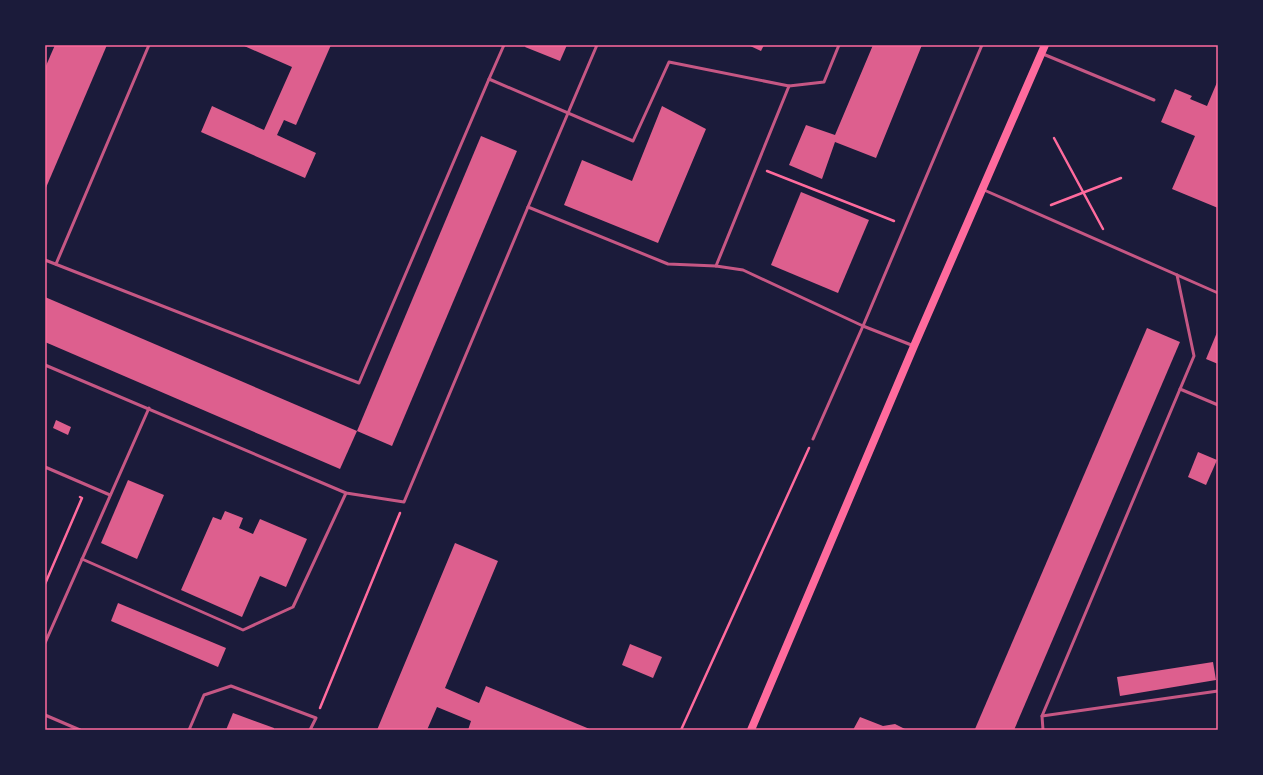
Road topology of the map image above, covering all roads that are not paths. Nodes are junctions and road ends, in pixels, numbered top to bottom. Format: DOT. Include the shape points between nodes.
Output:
graph roads {
  1 [pos="149,45"];
  2 [pos="504,45"];
  3 [pos="597,45"];
  4 [pos="839,45"];
  5 [pos="982,45"];
  6 [pos="1045,45"];
  7 [pos="1042,53"];
  8 [pos="489,79"];
  9 [pos="789,86"];
  10 [pos="1154,100"];
  11 [pos="567,114"];
  12 [pos="982,190"];
  13 [pos="528,207"];
  14 [pos="45,260"];
  15 [pos="56,264"];
  16 [pos="716,266"];
  17 [pos="1177,275"];
  18 [pos="1218,293"];
  19 [pos="863,326"];
  20 [pos="914,346"];
  21 [pos="45,364"];
  22 [pos="1180,389"];
  23 [pos="1218,405"];
  24 [pos="149,408"];
  25 [pos="813,439"];
  26 [pos="45,467"];
  27 [pos="346,493"];
  28 [pos="110,495"];
  29 [pos="82,558"];
  30 [pos="45,643"];
  31 [pos="1218,691"];
  32 [pos="45,715"];
  33 [pos="1042,716"];
  34 [pos="80,730"];
  35 [pos="189,730"];
  36 [pos="310,730"];
  37 [pos="751,730"];
  38 [pos="1043,730"];
  1 -- 15 [label="lane"];
  2 -- 8 [label="lane"];
  3 -- 11 [label="lane"];
  4 -- 9 [label="lane" via="824,82"];
  5 -- 19 [label="lane"];
  6 -- 7 [label="main road"];
  7 -- 10 [label="lane"];
  7 -- 12 [label="main road"];
  8 -- 11 [label="lane"];
  8 -- 15 [label="lane" via="359,383"];
  9 -- 11 [label="lane" via="668,62 633,141"];
  9 -- 16 [label="lane"];
  11 -- 13 [label="lane"];
  12 -- 17 [label="lane"];
  12 -- 20 [label="main road"];
  13 -- 16 [label="lane" via="668,264"];
  13 -- 27 [label="lane" via="404,502"];
  14 -- 15 [label="lane"];
  16 -- 19 [label="lane" via="743,270"];
  17 -- 18 [label="lane"];
  17 -- 22 [label="lane" via="1194,356"];
  19 -- 20 [label="lane"];
  19 -- 25 [label="lane"];
  20 -- 37 [label="main road"];
  21 -- 24 [label="lane"];
  22 -- 23 [label="lane"];
  22 -- 33 [label="lane"];
  24 -- 27 [label="lane"];
  24 -- 28 [label="lane"];
  26 -- 28 [label="lane"];
  27 -- 29 [label="lane" via="293,607 243,630"];
  28 -- 29 [label="lane"];
  29 -- 30 [label="lane"];
  31 -- 33 [label="lane"];
  32 -- 34 [label="lane"];
  33 -- 38 [label="lane"];
  35 -- 36 [label="lane" via="204,695 231,686 316,718"];
}
